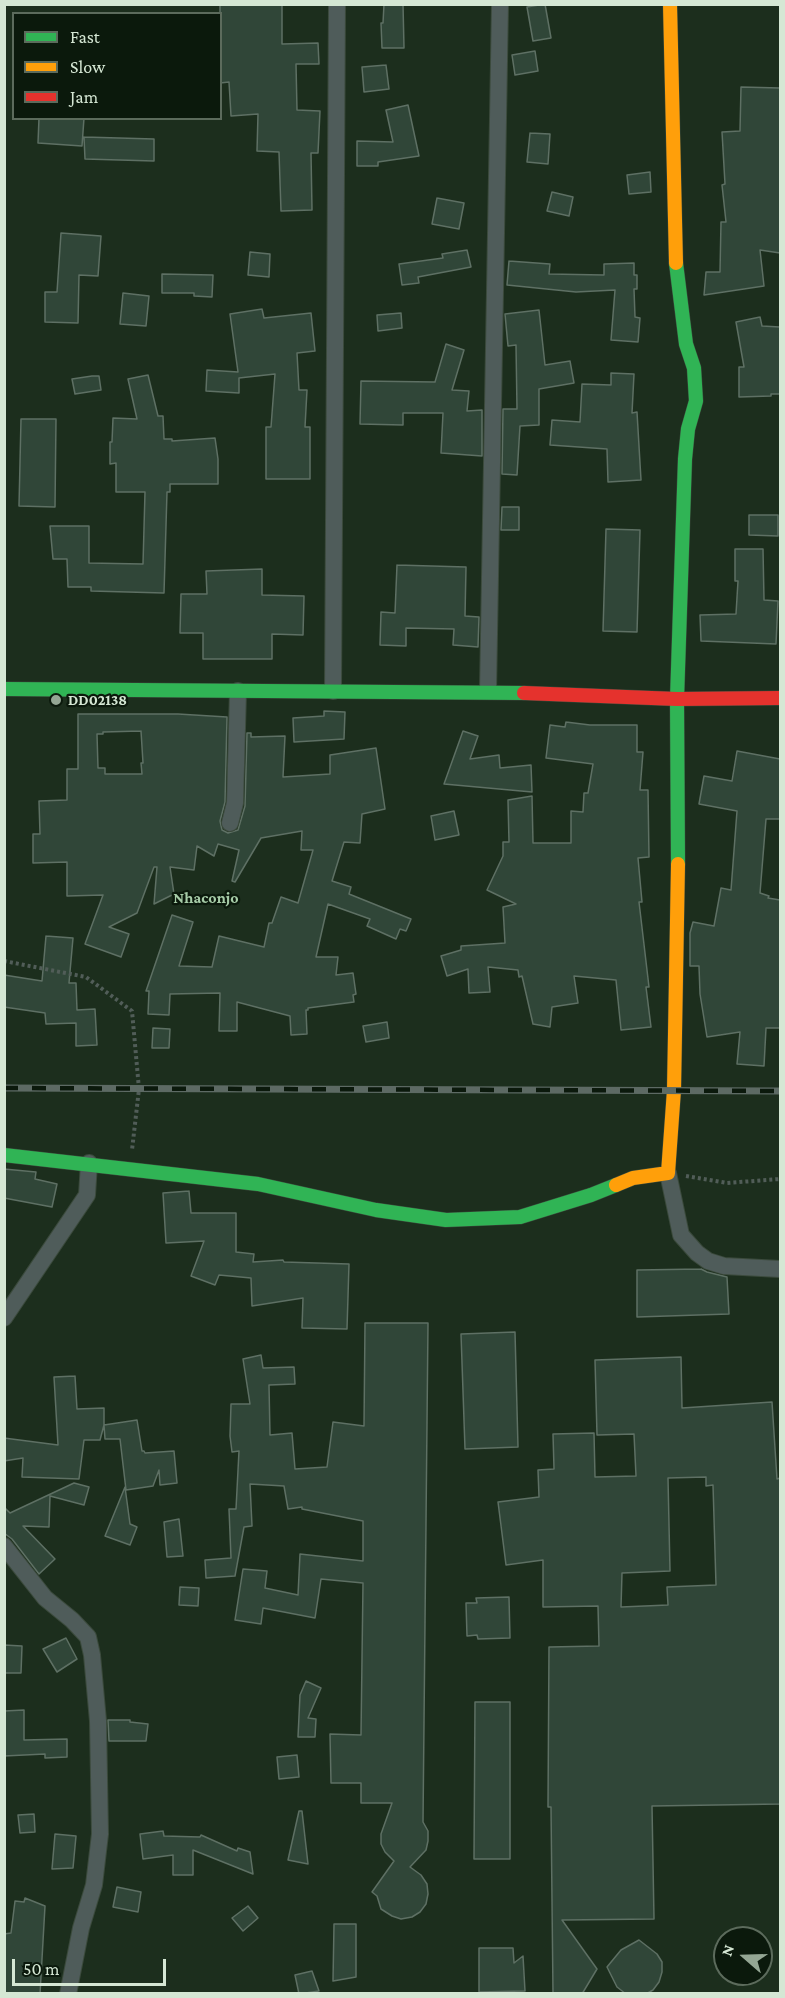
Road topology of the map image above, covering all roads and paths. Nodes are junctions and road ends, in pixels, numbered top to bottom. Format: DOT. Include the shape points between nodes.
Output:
graph roads {
  1 [pos="337,4"];
  2 [pos="500,4"];
  3 [pos="670,4"];
  4 [pos="4,689"];
  5 [pos="238,691"];
  6 [pos="333,691"];
  7 [pos="488,691"];
  8 [pos="780,698"];
  9 [pos="677,699"];
  10 [pos="230,824"];
  11 [pos="4,961"];
  12 [pos="4,1155"];
  13 [pos="89,1164"];
  14 [pos="130,1168"];
  15 [pos="668,1173"];
  16 [pos="780,1179"];
  17 [pos="780,1269"];
  18 [pos="4,1318"];
  19 [pos="4,1546"];
  20 [pos="68,1994"];
  1 -- 6 [label="street"];
  2 -- 7 [label="street"];
  3 -- 9 [label="street" via="674,250 696,401 685,459"];
  4 -- 5 [label="street"];
  5 -- 6 [label="street"];
  5 -- 10 [label="street" via="235,802"];
  6 -- 7 [label="street"];
  7 -- 9 [label="street"];
  8 -- 9 [label="street"];
  9 -- 15 [label="street" via="674,1090"];
  11 -- 14 [label="path" via="86,977 132,1011 139,1089"];
  12 -- 13 [label="street"];
  13 -- 14 [label="street"];
  13 -- 18 [label="street" via="87,1195"];
  14 -- 15 [label="street" via="258,1184 376,1210 446,1220 520,1217 633,1179"];
  15 -- 16 [label="path" via="727,1183"];
  15 -- 17 [label="street" via="681,1235 696,1253 724,1266"];
  19 -- 20 [label="street" via="45,1599 88,1637 92,1655 98,1722 100,1834 94,1885"];
}
